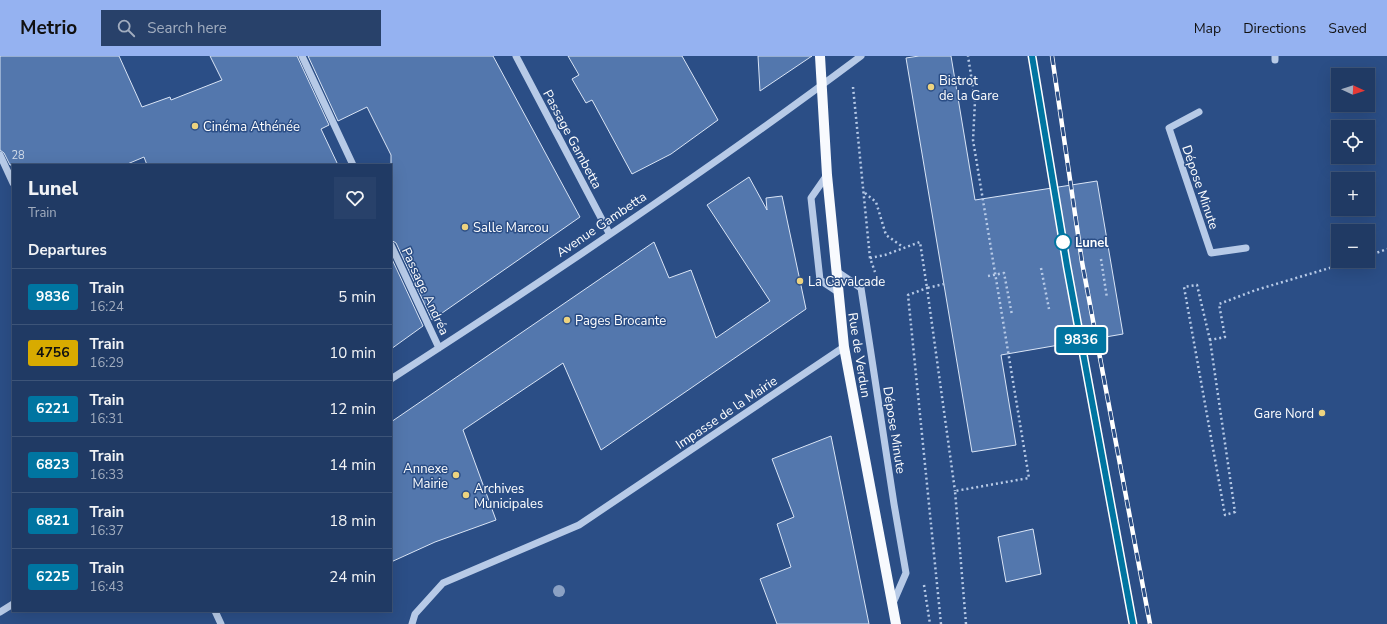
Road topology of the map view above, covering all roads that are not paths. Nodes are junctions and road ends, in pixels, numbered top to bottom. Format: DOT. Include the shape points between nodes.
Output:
graph roads {
  1 [pos="302,56"];
  2 [pos="516,56"];
  3 [pos="820,56"];
  4 [pos="861,56"];
  5 [pos="821,86"];
  6 [pos="1199,112"];
  7 [pos="0,155"];
  8 [pos="353,164"];
  9 [pos="827,175"];
  10 [pos="12,180"];
  11 [pos="609,233"];
  12 [pos="392,247"];
  13 [pos="1246,248"];
  14 [pos="836,271"];
  15 [pos="838,292"];
  16 [pos="844,347"];
  17 [pos="439,348"];
  18 [pos="392,378"];
  19 [pos="892,603"];
  20 [pos="12,605"];
  21 [pos="0,612"];
  22 [pos="215,612"];
  23 [pos="221,624"];
  24 [pos="412,624"];
  25 [pos="896,624"];
  1 -- 8 [label="street"];
  2 -- 11 [label="street, Passage Gambetta"];
  3 -- 5 [label="main road, Rue de Verdun"];
  4 -- 5 [label="street, Avenue Gambetta"];
  5 -- 9 [label="main road, Rue de Verdun"];
  5 -- 11 [label="street, Avenue Gambetta"];
  6 -- 13 [label="street, Dépose Minute" via="1168,128 1211,253"];
  7 -- 10 [label="street"];
  9 -- 14 [label="main road, Rue de Verdun"];
  9 -- 15 [label="street" via="811,198 820,280"];
  11 -- 17 [label="street, Avenue Gambetta"];
  12 -- 17 [label="street, Passage Andréa"];
  14 -- 15 [label="main road, Rue de Verdun"];
  14 -- 19 [label="street, Dépose Minute" via="861,288 906,573"];
  15 -- 16 [label="main road, Rue de Verdun"];
  16 -- 19 [label="main road, Rue de Verdun"];
  16 -- 24 [label="street, Impasse de la Mairie" via="579,525 443,583 415,614"];
  17 -- 18 [label="street, Avenue Gambetta"];
  19 -- 25 [label="main road, Rue de Verdun"];
  20 -- 21 [label="street"];
  22 -- 23 [label="street"];
}
